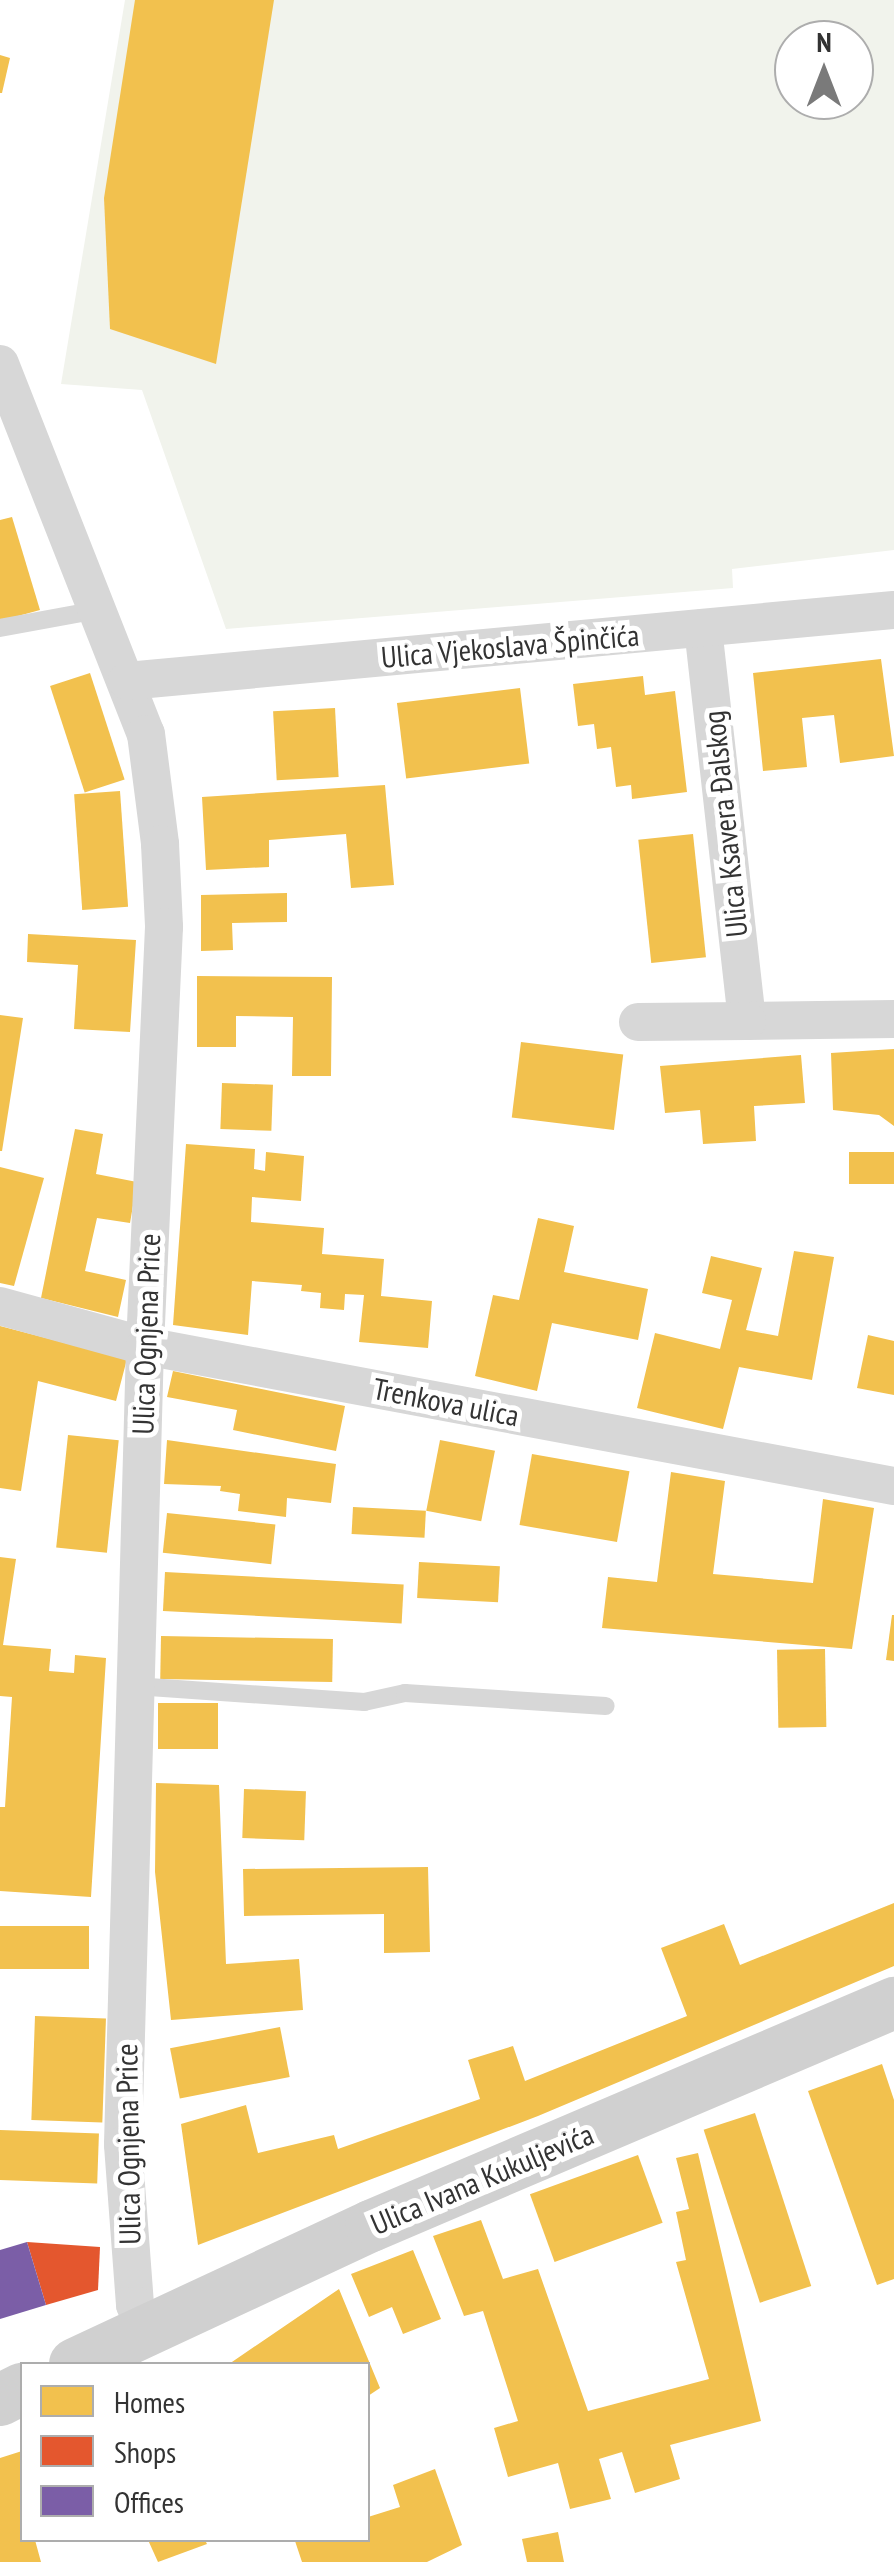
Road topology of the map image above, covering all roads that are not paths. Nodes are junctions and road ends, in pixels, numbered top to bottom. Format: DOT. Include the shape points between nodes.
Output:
graph roads {
  1 [pos="0,364"];
  2 [pos="98,610"];
  3 [pos="894,610"];
  4 [pos="0,628"];
  5 [pos="702,628"];
  6 [pos="127,682"];
  7 [pos="894,1019"];
  8 [pos="747,1021"];
  9 [pos="638,1022"];
  10 [pos="0,1306"];
  11 [pos="145,1346"];
  12 [pos="894,1486"];
  13 [pos="135,1686"];
  14 [pos="606,1706"];
  15 [pos="894,2004"];
  16 [pos="146,2332"];
  17 [pos="80,2362"];
  1 -- 2 [label="street, Ulica Ognjena Price"];
  2 -- 4 [label="lane"];
  2 -- 6 [label="street, Ulica Ognjena Price"];
  3 -- 5 [label="street, Ulica Vjekoslava Špinčića"];
  5 -- 6 [label="street, Ulica Vjekoslava Špinčića"];
  5 -- 8 [label="street, Ulica Ksavera Đalskog"];
  6 -- 11 [label="street, Ulica Ognjena Price" via="156,786 164,927"];
  7 -- 8 [label="street"];
  8 -- 9 [label="street"];
  10 -- 11 [label="street, Trenkova ulica"];
  11 -- 12 [label="street, Trenkova ulica"];
  11 -- 13 [label="street, Ulica Ognjena Price"];
  13 -- 14 [label="lane" via="364,1702 405,1693"];
  13 -- 16 [label="street, Ulica Ognjena Price" via="122,2146 135,2305"];
  15 -- 16 [label="main road, Ulica Ivana Kukuljevića" via="371,2226"];
  16 -- 17 [label="main road, Ulica Ivana Kukuljevića"];
}
